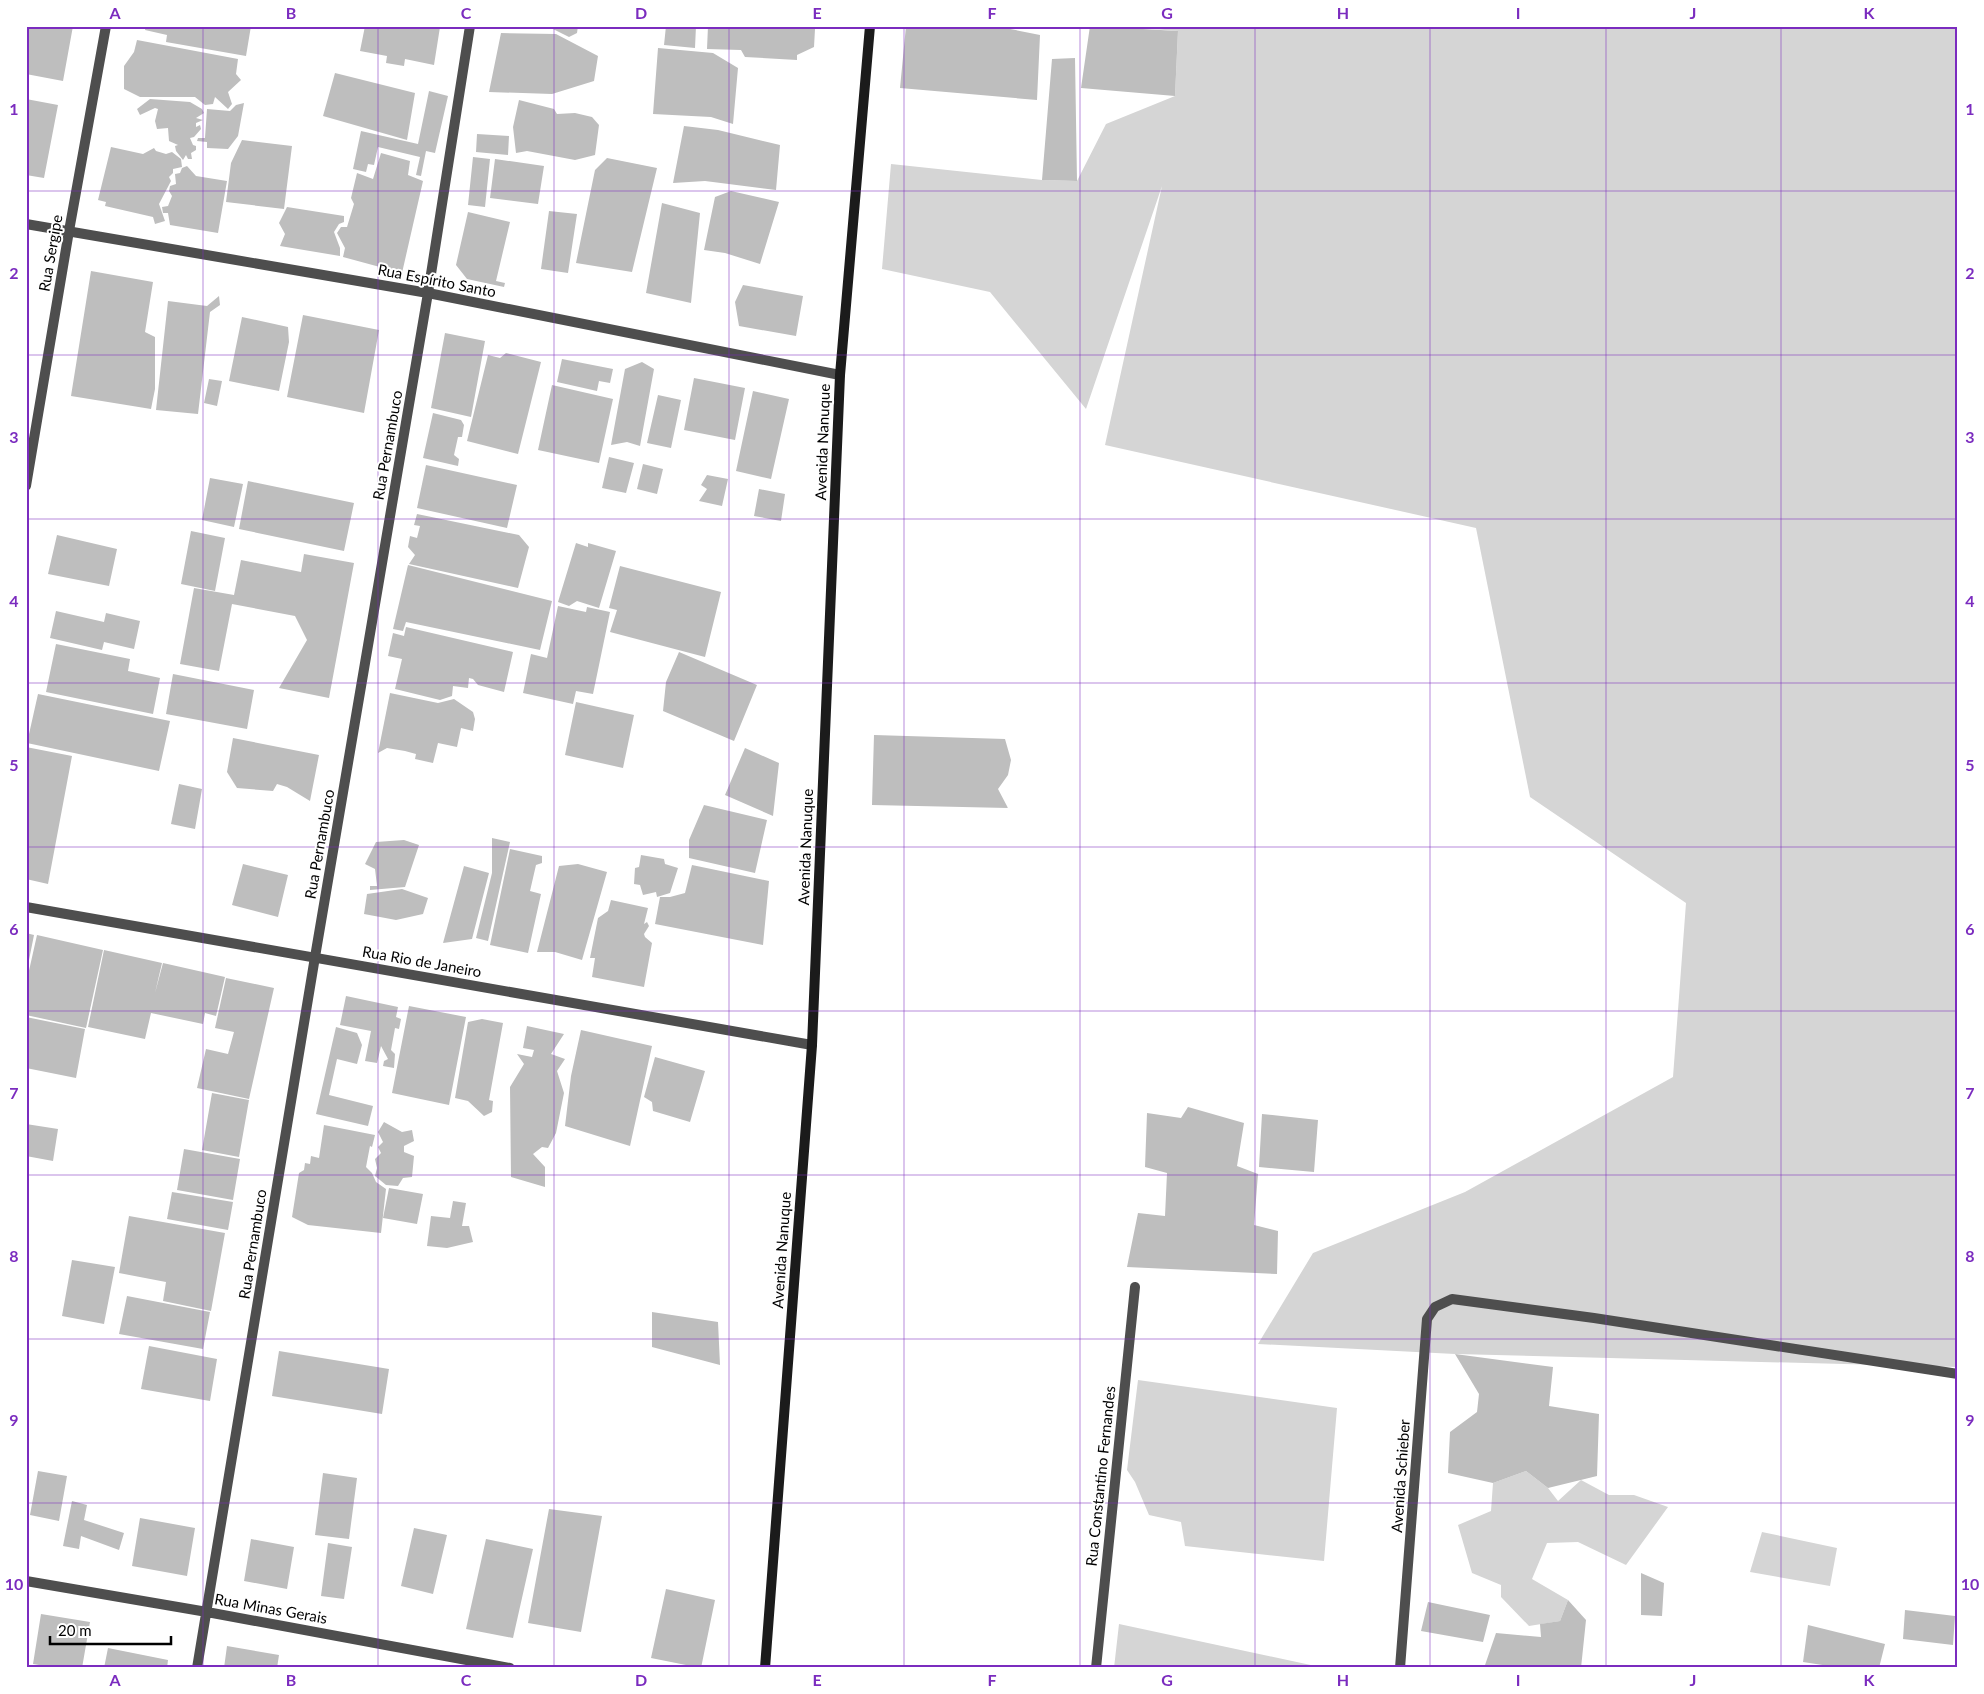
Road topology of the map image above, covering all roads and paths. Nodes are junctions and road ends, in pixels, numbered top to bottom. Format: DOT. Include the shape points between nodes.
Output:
graph roads {
  1 [pos="106,26"];
  2 [pos="470,26"];
  3 [pos="870,26"];
  4 [pos="26,224"];
  5 [pos="69,231"];
  6 [pos="428,293"];
  7 [pos="840,375"];
  8 [pos="26,486"];
  9 [pos="26,907"];
  10 [pos="315,957"];
  11 [pos="812,1045"];
  12 [pos="1135,1287"];
  13 [pos="1958,1374"];
  14 [pos="26,1581"];
  15 [pos="207,1612"];
  16 [pos="197,1668"];
  17 [pos="510,1668"];
  18 [pos="765,1668"];
  19 [pos="1096,1668"];
  20 [pos="1400,1668"];
  1 -- 5 [label="street, Rua Sergipe"];
  2 -- 6 [label="street, Rua Pernambuco"];
  3 -- 7 [label="main road, Avenida Nanuque"];
  4 -- 5 [label="street, Rua Espírito Santo"];
  5 -- 6 [label="street, Rua Espírito Santo"];
  5 -- 8 [label="street, Rua Sergipe"];
  6 -- 7 [label="street, Rua Espírito Santo"];
  6 -- 10 [label="street, Rua Pernambuco"];
  7 -- 11 [label="main road, Avenida Nanuque"];
  9 -- 10 [label="street, Rua Rio de Janeiro"];
  10 -- 11 [label="street, Rua Rio de Janeiro"];
  10 -- 15 [label="street, Rua Pernambuco"];
  11 -- 18 [label="main road, Avenida Nanuque"];
  12 -- 19 [label="street, Rua Constantino Fernandes"];
  13 -- 20 [label="street, Avenida Schieber" via="1452,1299 1435,1308 1427,1319"];
  14 -- 15 [label="street, Rua Minas Gerais"];
  15 -- 16 [label="street, Rua Pernambuco"];
  15 -- 17 [label="street, Rua Minas Gerais"];
}
